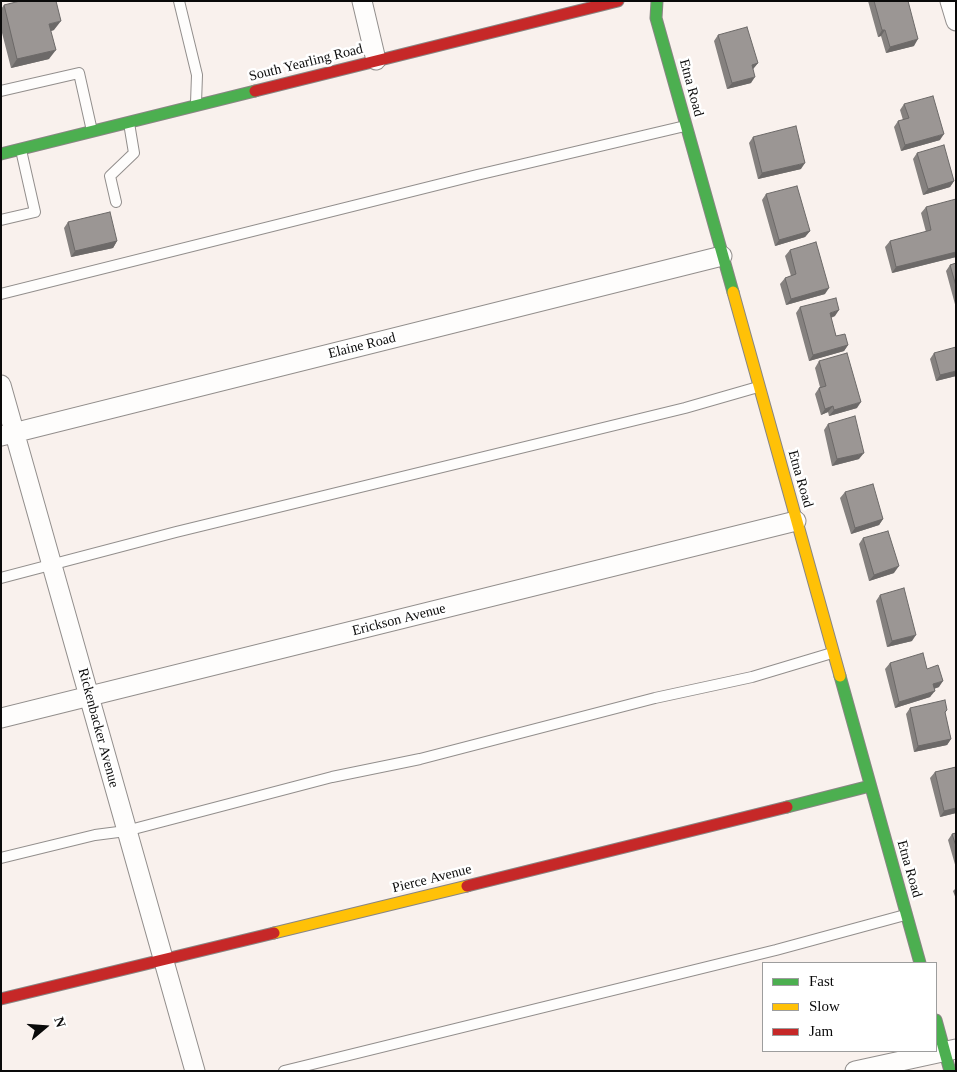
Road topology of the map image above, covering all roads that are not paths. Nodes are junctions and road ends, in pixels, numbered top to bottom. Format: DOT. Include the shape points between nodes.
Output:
graph roads {
  1 [pos="179,1"];
  2 [pos="362,1"];
  3 [pos="618,1"];
  4 [pos="657,1"];
  5 [pos="950,1"];
  6 [pos="956,21"];
  7 [pos="376,60"];
  8 [pos="1,91"];
  9 [pos="196,106"];
  10 [pos="129,122"];
  11 [pos="686,126"];
  12 [pos="92,131"];
  13 [pos="21,149"];
  14 [pos="1,154"];
  15 [pos="116,202"];
  16 [pos="1,220"];
  17 [pos="722,256"];
  18 [pos="1,294"];
  19 [pos="1,385"];
  20 [pos="759,387"];
  21 [pos="8,434"];
  22 [pos="796,521"];
  23 [pos="52,565"];
  24 [pos="1,578"];
  25 [pos="833,653"];
  26 [pos="90,696"];
  27 [pos="1,718"];
  28 [pos="870,786"];
  29 [pos="126,831"];
  30 [pos="1,858"];
  31 [pos="906,915"];
  32 [pos="163,959"];
  33 [pos="920,962"];
  34 [pos="1,1000"];
  35 [pos="937,1022"];
  36 [pos="950,1050"];
  37 [pos="195,1071"];
  38 [pos="284,1071"];
  39 [pos="855,1071"];
  40 [pos="950,1071"];
  1 -- 9 [label="lane" via="197,75"];
  2 -- 7 [label="street"];
  3 -- 7 [label="street, South Yearling Road"];
  4 -- 11 [label="street, Etna Road" via="656,18"];
  5 -- 6 [label="street"];
  7 -- 9 [label="street, South Yearling Road"];
  8 -- 12 [label="lane" via="79,74"];
  9 -- 10 [label="street, South Yearling Road"];
  10 -- 12 [label="street, South Yearling Road"];
  10 -- 15 [label="lane" via="134,153 110,176"];
  11 -- 17 [label="street, Etna Road"];
  11 -- 18 [label="lane"];
  12 -- 13 [label="street, South Yearling Road"];
  13 -- 14 [label="street, South Yearling Road"];
  13 -- 16 [label="lane" via="35,212"];
  17 -- 20 [label="street, Etna Road"];
  17 -- 21 [label="street, Elaine Road"];
  19 -- 21 [label="street, Rickenbacker Avenue"];
  20 -- 22 [label="street, Etna Road"];
  20 -- 23 [label="lane"];
  21 -- 23 [label="street, Rickenbacker Avenue"];
  22 -- 25 [label="street, Etna Road"];
  22 -- 26 [label="street, Erickson Avenue"];
  23 -- 24 [label="lane"];
  23 -- 26 [label="street, Rickenbacker Avenue"];
  25 -- 28 [label="street, Etna Road"];
  25 -- 29 [label="lane" via="752,677 332,777"];
  26 -- 27 [label="street, Erickson Avenue"];
  26 -- 29 [label="street, Rickenbacker Avenue"];
  28 -- 31 [label="street, Etna Road"];
  28 -- 32 [label="street, Pierce Avenue"];
  29 -- 30 [label="lane" via="95,835"];
  29 -- 32 [label="street, Rickenbacker Avenue"];
  31 -- 33 [label="street, Etna Road"];
  31 -- 38 [label="lane"];
  32 -- 34 [label="street, Pierce Avenue"];
  32 -- 37 [label="street, Rickenbacker Avenue"];
  35 -- 36 [label="street"];
  36 -- 39 [label="street"];
  36 -- 40 [label="street"];
}
